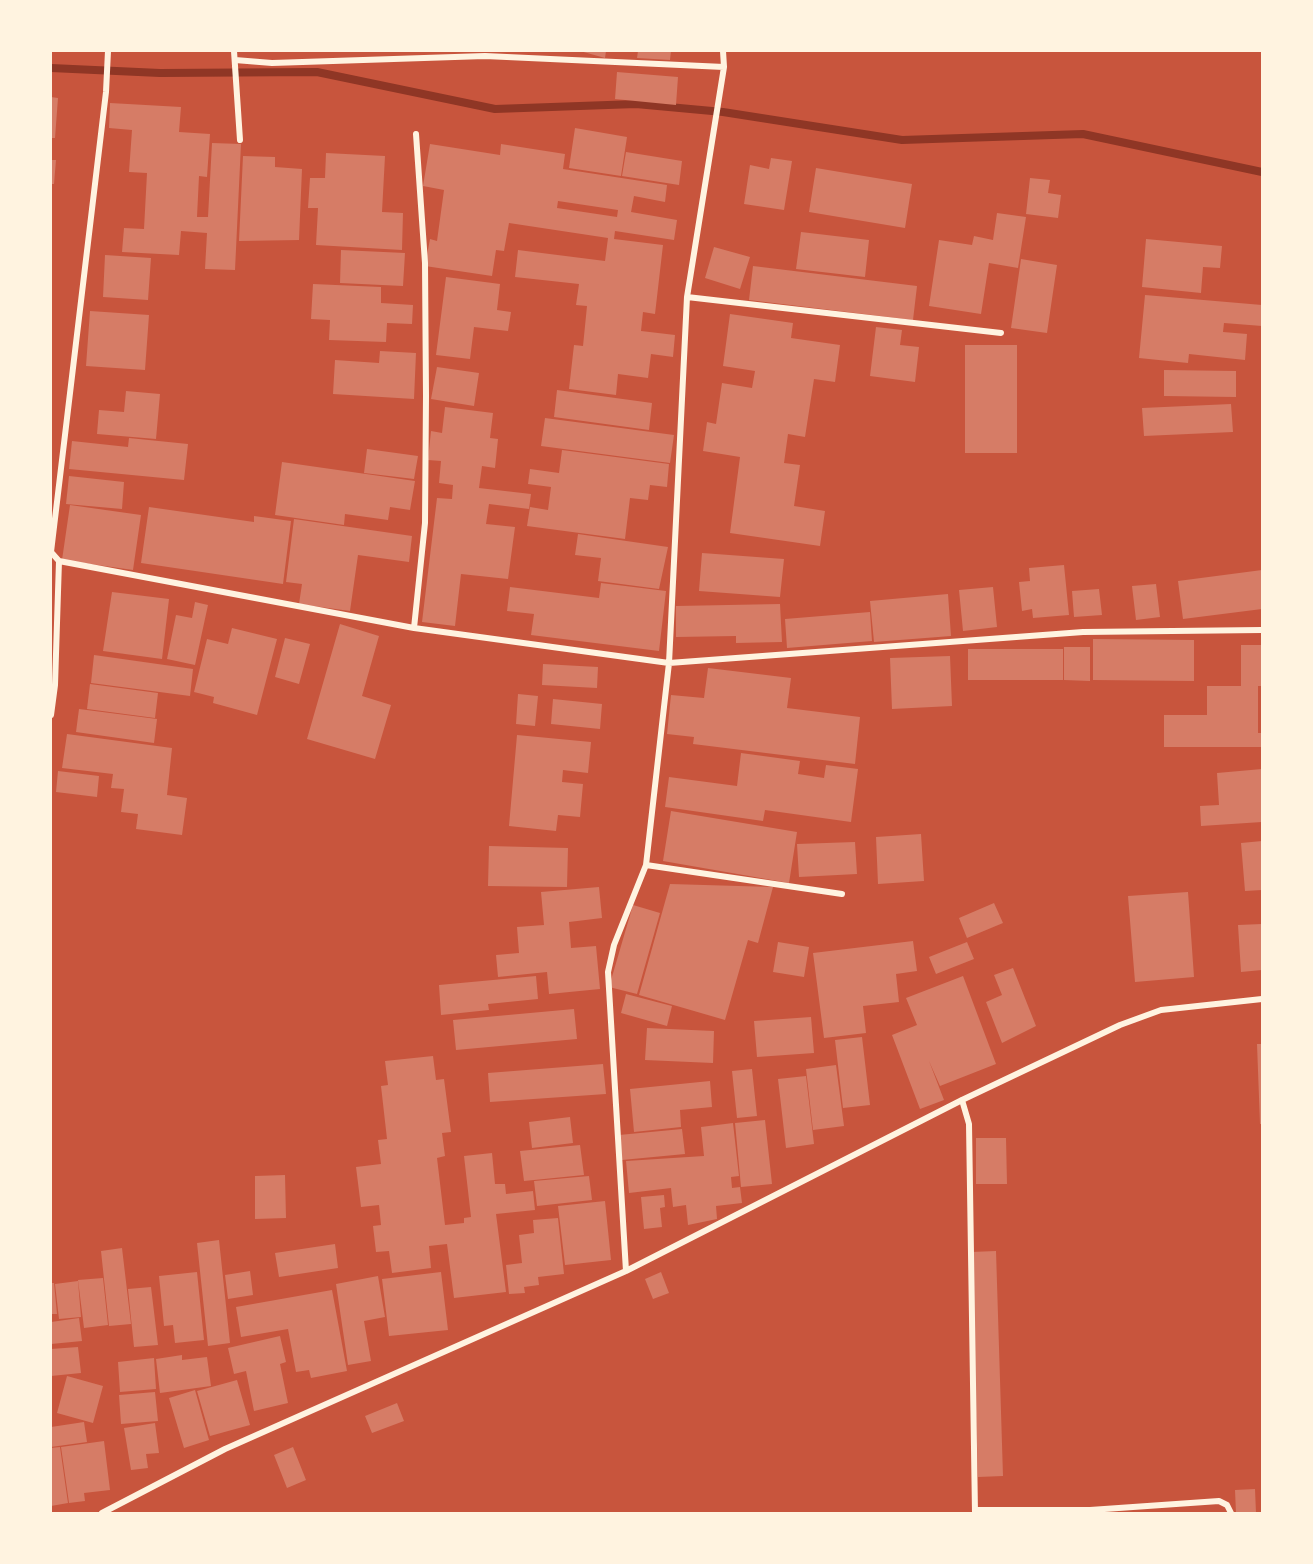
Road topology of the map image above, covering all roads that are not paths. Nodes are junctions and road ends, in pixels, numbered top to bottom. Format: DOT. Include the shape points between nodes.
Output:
graph roads {
  1 [pos="234,51"];
  2 [pos="723,51"];
  3 [pos="108,52"];
  4 [pos="235,60"];
  5 [pos="724,67"];
  6 [pos="416,134"];
  7 [pos="240,140"];
  8 [pos="687,297"];
  9 [pos="1001,333"];
  10 [pos="59,561"];
  11 [pos="414,628"];
  12 [pos="1262,630"];
  13 [pos="669,663"];
  14 [pos="51,715"];
  15 [pos="646,865"];
  16 [pos="842,894"];
  17 [pos="1262,999"];
  18 [pos="962,1100"];
  19 [pos="626,1271"];
  20 [pos="975,1511"];
  21 [pos="1090,1511"];
  22 [pos="102,1513"];
  23 [pos="1232,1513"];
  1 -- 4 [label="street"];
  2 -- 5 [label="street"];
  3 -- 10 [label="street" via="51,552"];
  4 -- 5 [label="street" via="272,63 485,56"];
  4 -- 7 [label="street"];
  5 -- 8 [label="street"];
  6 -- 11 [label="street" via="425,263 426,408 425,523"];
  8 -- 9 [label="street"];
  8 -- 13 [label="street"];
  10 -- 11 [label="street"];
  10 -- 14 [label="street"];
  11 -- 13 [label="street"];
  12 -- 13 [label="street" via="1083,632"];
  13 -- 15 [label="street"];
  15 -- 16 [label="street"];
  15 -- 19 [label="street" via="614,945 608,972"];
  17 -- 18 [label="street" via="1161,1010 1120,1025"];
  18 -- 19 [label="street"];
  18 -- 20 [label="street" via="969,1124"];
  19 -- 22 [label="street" via="225,1449"];
  20 -- 21 [label="street"];
  21 -- 23 [label="street" via="1219,1501"];
}
